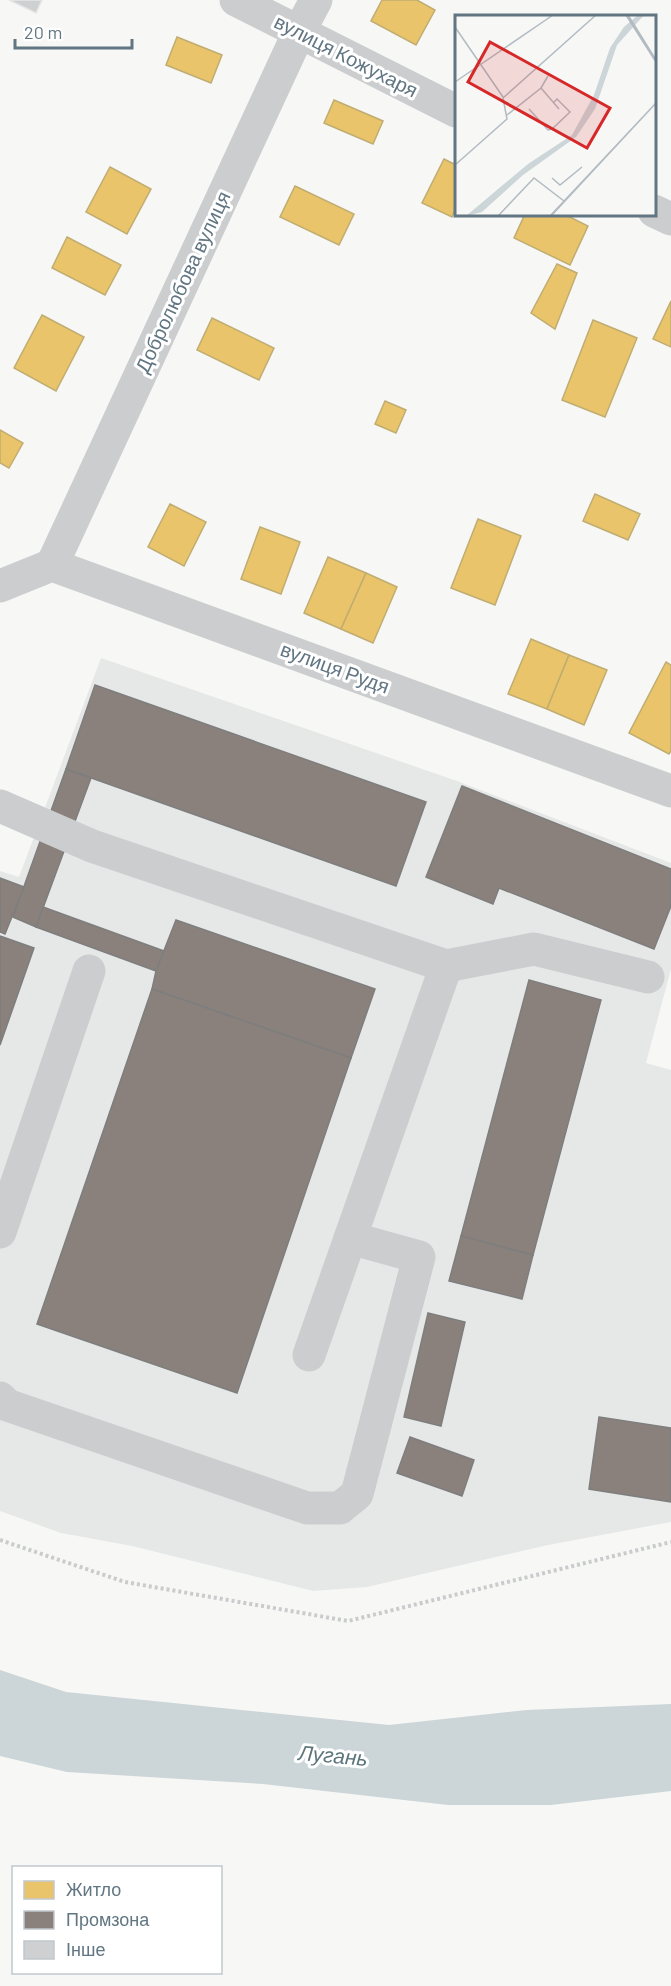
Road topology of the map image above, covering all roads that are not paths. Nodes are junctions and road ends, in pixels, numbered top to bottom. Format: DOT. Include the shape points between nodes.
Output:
graph roads {
  1 [pos="236,0"];
  2 [pos="316,0"];
  3 [pos="299,32"];
  4 [pos="455,110"];
  5 [pos="656,212"];
  6 [pos="671,219"];
  7 [pos="52,565"];
  8 [pos="0,586"];
  9 [pos="671,791"];
  10 [pos="0,806"];
  11 [pos="446,966"];
  12 [pos="89,971"];
  13 [pos="648,977"];
  14 [pos="0,1232"];
  15 [pos="350,1238"];
  16 [pos="309,1354"];
  17 [pos="0,1398"];
  1 -- 3 [label="street, вулиця Кожухаря"];
  2 -- 3 [label="street, Добролюбова вулиця"];
  3 -- 4 [label="street, вулиця Кожухаря"];
  3 -- 7 [label="street, Добролюбова вулиця"];
  5 -- 6 [label="street"];
  7 -- 8 [label="street"];
  7 -- 9 [label="street, вулиця Рудя"];
  10 -- 11 [label="street" via="92,846"];
  11 -- 13 [label="street" via="534,949"];
  11 -- 15 [label="street"];
  12 -- 14 [label="street"];
  15 -- 16 [label="street"];
  15 -- 17 [label="street" via="419,1257 357,1494 340,1509 307,1508 7,1405"];
}
